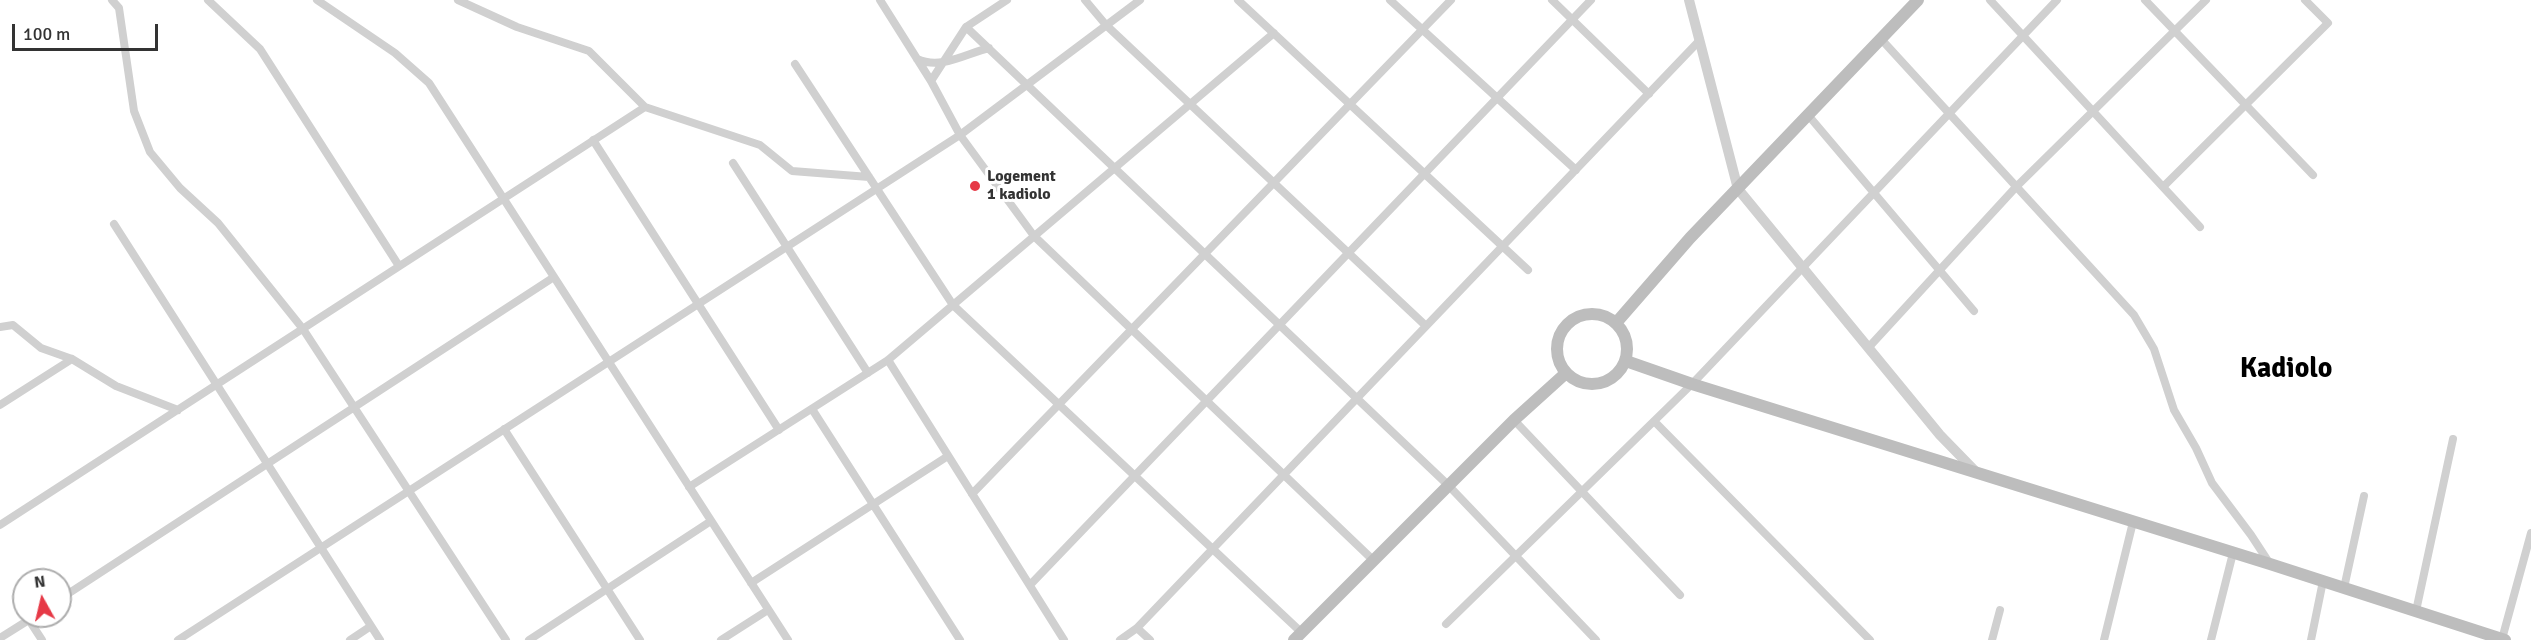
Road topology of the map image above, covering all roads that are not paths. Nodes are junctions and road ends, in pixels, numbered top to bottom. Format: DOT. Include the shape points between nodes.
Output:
graph roads {
  1 [pos="112,0"];
  2 [pos="208,0"];
  3 [pos="317,0"];
  4 [pos="458,0"];
  5 [pos="880,0"];
  6 [pos="1007,0"];
  7 [pos="1085,0"];
  8 [pos="1140,0"];
  9 [pos="1238,0"];
  10 [pos="1390,0"];
  11 [pos="1451,0"];
  12 [pos="1552,0"];
  13 [pos="1591,0"];
  14 [pos="1689,0"];
  15 [pos="1918,0"];
  16 [pos="1990,0"];
  17 [pos="2057,0"];
  18 [pos="2145,0"];
  19 [pos="2206,0"];
  20 [pos="2305,0"];
  21 [pos="1572,20"];
  22 [pos="1106,25"];
  23 [pos="966,27"];
  24 [pos="1422,30"];
  25 [pos="2175,31"];
  26 [pos="1274,33"];
  27 [pos="2023,35"];
  28 [pos="1881,39"];
  29 [pos="1699,41"];
  30 [pos="989,48"];
  31 [pos="917,59"];
  32 [pos="942,63"];
  33 [pos="795,64"];
  34 [pos="931,81"];
  35 [pos="1027,84"];
  36 [pos="1649,94"];
  37 [pos="1497,98"];
  38 [pos="1190,104"];
  39 [pos="1350,104"];
  40 [pos="2246,105"];
  41 [pos="645,107"];
  42 [pos="2093,111"];
  43 [pos="1948,113"];
  44 [pos="1808,115"];
  45 [pos="960,135"];
  46 [pos="593,140"];
  47 [pos="733,163"];
  48 [pos="1115,168"];
  49 [pos="1576,170"];
  50 [pos="1425,174"];
  51 [pos="2313,175"];
  52 [pos="869,177"];
  53 [pos="1274,183"];
  54 [pos="2016,186"];
  55 [pos="2163,187"];
  56 [pos="876,188"];
  57 [pos="1738,189"];
  58 [pos="1873,192"];
  59 [pos="503,198"];
  60 [pos="114,224"];
  61 [pos="2200,227"];
  62 [pos="1034,236"];
  63 [pos="787,246"];
  64 [pos="1503,246"];
  65 [pos="1348,253"];
  66 [pos="1205,254"];
  67 [pos="399,266"];
  68 [pos="1802,267"];
  69 [pos="1528,270"];
  70 [pos="1940,270"];
  71 [pos="554,278"];
  72 [pos="698,304"];
  73 [pos="953,305"];
  74 [pos="1974,311"];
  75 [pos="1616,323"];
  76 [pos="1280,325"];
  77 [pos="1426,326"];
  78 [pos="0,327"];
  79 [pos="303,329"];
  80 [pos="1132,330"];
  81 [pos="1869,347"];
  82 [pos="72,359"];
  83 [pos="888,360"];
  84 [pos="1626,361"];
  85 [pos="609,362"];
  86 [pos="868,373"];
  87 [pos="1566,373"];
  88 [pos="1692,384"];
  89 [pos="216,385"];
  90 [pos="1357,398"];
  91 [pos="1206,401"];
  92 [pos="0,405"];
  93 [pos="1059,405"];
  94 [pos="354,408"];
  95 [pos="812,409"];
  96 [pos="178,410"];
  97 [pos="1514,420"];
  98 [pos="1654,421"];
  99 [pos="504,429"];
  100 [pos="779,430"];
  101 [pos="2453,439"];
  102 [pos="948,456"];
  103 [pos="267,464"];
  104 [pos="1284,475"];
  105 [pos="1978,475"];
  106 [pos="1135,476"];
  107 [pos="1448,485"];
  108 [pos="689,487"];
  109 [pos="408,491"];
  110 [pos="1582,491"];
  111 [pos="972,494"];
  112 [pos="2364,496"];
  113 [pos="873,504"];
  114 [pos="711,521"];
  115 [pos="2133,522"];
  116 [pos="0,525"];
  117 [pos="2531,533"];
  118 [pos="321,548"];
  119 [pos="1213,549"];
  120 [pos="2233,553"];
  121 [pos="1516,555"];
  122 [pos="2528,555"];
  123 [pos="1373,560"];
  124 [pos="2270,564"];
  125 [pos="2323,581"];
  126 [pos="751,583"];
  127 [pos="1030,585"];
  128 [pos="2344,588"];
  129 [pos="607,589"];
  130 [pos="72,591"];
  131 [pos="1680,596"];
  132 [pos="768,610"];
  133 [pos="2000,610"];
  134 [pos="2416,611"];
  135 [pos="1446,624"];
  136 [pos="371,626"];
  137 [pos="17,628"];
  138 [pos="1137,628"];
  139 [pos="1297,636"];
  140 [pos="0,639"];
  141 [pos="178,640"];
  142 [pos="350,640"];
  143 [pos="380,640"];
  144 [pos="506,640"];
  145 [pos="529,640"];
  146 [pos="640,640"];
  147 [pos="721,640"];
  148 [pos="788,640"];
  149 [pos="960,640"];
  150 [pos="1064,640"];
  151 [pos="1120,640"];
  152 [pos="1150,640"];
  153 [pos="1596,640"];
  154 [pos="1870,640"];
  155 [pos="1992,640"];
  156 [pos="2104,640"];
  157 [pos="2211,640"];
  158 [pos="2311,640"];
  159 [pos="2503,640"];
  1 -- 79 [label="street" via="119,8 134,111 150,152 180,188 219,223"];
  2 -- 67 [label="street" via="260,49"];
  3 -- 59 [label="street" via="395,52 429,83"];
  4 -- 41 [label="street" via="518,27 589,51"];
  5 -- 31 [label="street"];
  6 -- 23 [label="street"];
  7 -- 22 [label="street"];
  8 -- 22 [label="street"];
  9 -- 26 [label="street"];
  10 -- 24 [label="street"];
  11 -- 24 [label="street"];
  12 -- 21 [label="street"];
  13 -- 21 [label="street"];
  14 -- 29 [label="street"];
  15 -- 28 [label="main road"];
  16 -- 27 [label="street"];
  17 -- 27 [label="street"];
  18 -- 25 [label="street"];
  19 -- 25 [label="street"];
  20 -- 40 [label="street" via="2328,23"];
  21 -- 36 [label="street"];
  21 -- 37 [label="street"];
  22 -- 35 [label="street"];
  22 -- 38 [label="street"];
  23 -- 30 [label="street"];
  23 -- 32 [label="street"];
  24 -- 37 [label="street"];
  24 -- 39 [label="street"];
  25 -- 40 [label="street"];
  25 -- 42 [label="street"];
  26 -- 38 [label="street"];
  26 -- 39 [label="street"];
  27 -- 42 [label="street"];
  27 -- 43 [label="street"];
  28 -- 43 [label="street"];
  28 -- 44 [label="main road"];
  29 -- 36 [label="street"];
  29 -- 57 [label="street"];
  30 -- 32 [label="street"];
  30 -- 35 [label="street"];
  31 -- 32 [label="street" via="928,64"];
  31 -- 34 [label="street"];
  32 -- 34 [label="street"];
  33 -- 52 [label="street"];
  34 -- 45 [label="street"];
  35 -- 45 [label="street"];
  35 -- 48 [label="street"];
  36 -- 49 [label="street"];
  37 -- 49 [label="street"];
  37 -- 50 [label="street"];
  38 -- 48 [label="street"];
  38 -- 53 [label="street"];
  39 -- 50 [label="street"];
  39 -- 53 [label="street"];
  40 -- 51 [label="street"];
  40 -- 55 [label="street"];
  41 -- 46 [label="street"];
  41 -- 52 [label="street" via="760,146 792,171"];
  42 -- 54 [label="street"];
  42 -- 55 [label="street"];
  43 -- 54 [label="street"];
  43 -- 58 [label="street"];
  44 -- 57 [label="main road"];
  44 -- 58 [label="street"];
  45 -- 56 [label="street"];
  45 -- 62 [label="street"];
  46 -- 59 [label="street"];
  46 -- 72 [label="street"];
  47 -- 63 [label="street"];
  48 -- 62 [label="street"];
  48 -- 66 [label="street"];
  49 -- 64 [label="street"];
  50 -- 64 [label="street"];
  50 -- 65 [label="street"];
  52 -- 56 [label="street"];
  53 -- 65 [label="street"];
  53 -- 66 [label="street"];
  54 -- 70 [label="street"];
  54 -- 124 [label="street" via="2134,315 2154,350 2174,410 2212,483"];
  55 -- 61 [label="street"];
  56 -- 63 [label="street"];
  56 -- 73 [label="street"];
  57 -- 68 [label="street"];
  57 -- 75 [label="main road"];
  58 -- 68 [label="street"];
  58 -- 70 [label="street"];
  59 -- 67 [label="street"];
  59 -- 71 [label="street"];
  60 -- 89 [label="street"];
  62 -- 73 [label="street"];
  62 -- 80 [label="street"];
  63 -- 72 [label="street"];
  63 -- 86 [label="street"];
  64 -- 69 [label="street"];
  64 -- 77 [label="street"];
  65 -- 76 [label="street"];
  65 -- 77 [label="street"];
  66 -- 76 [label="street"];
  66 -- 80 [label="street"];
  67 -- 79 [label="street"];
  68 -- 81 [label="street"];
  68 -- 88 [label="street"];
  70 -- 74 [label="street"];
  70 -- 81 [label="street"];
  71 -- 85 [label="street"];
  71 -- 94 [label="street"];
  72 -- 85 [label="street"];
  72 -- 100 [label="street"];
  73 -- 83 [label="street"];
  73 -- 93 [label="street"];
  75 -- 84 [label="main road" via="1627,341"];
  75 -- 87 [label="main road" via="1595,314 1565,327 1557,345"];
  76 -- 90 [label="street"];
  76 -- 91 [label="street"];
  77 -- 90 [label="street"];
  78 -- 82 [label="street" via="14,325 41,348"];
  79 -- 89 [label="street"];
  79 -- 94 [label="street"];
  80 -- 91 [label="street"];
  80 -- 93 [label="street"];
  81 -- 105 [label="street"];
  82 -- 92 [label="street"];
  82 -- 96 [label="street" via="116,386"];
  83 -- 86 [label="street"];
  83 -- 102 [label="street"];
  84 -- 87 [label="main road" via="1615,376 1599,384 1587,384"];
  84 -- 88 [label="main road"];
  85 -- 99 [label="street"];
  85 -- 108 [label="street"];
  86 -- 95 [label="street"];
  87 -- 97 [label="main road"];
  88 -- 98 [label="street"];
  88 -- 105 [label="main road"];
  89 -- 96 [label="street"];
  89 -- 103 [label="street"];
  90 -- 104 [label="street"];
  90 -- 107 [label="street"];
  91 -- 104 [label="street"];
  91 -- 106 [label="street"];
  93 -- 106 [label="street"];
  93 -- 111 [label="street"];
  94 -- 103 [label="street"];
  94 -- 109 [label="street"];
  95 -- 100 [label="street"];
  95 -- 113 [label="street"];
  96 -- 116 [label="street"];
  97 -- 107 [label="main road"];
  97 -- 110 [label="street"];
  98 -- 110 [label="street"];
  98 -- 154 [label="street"];
  99 -- 109 [label="street"];
  99 -- 129 [label="street"];
  100 -- 108 [label="street"];
  101 -- 134 [label="street"];
  102 -- 111 [label="street"];
  102 -- 113 [label="street"];
  103 -- 118 [label="street"];
  103 -- 130 [label="street"];
  104 -- 119 [label="street"];
  104 -- 123 [label="street"];
  105 -- 115 [label="main road"];
  106 -- 119 [label="street"];
  106 -- 127 [label="street"];
  107 -- 121 [label="street"];
  107 -- 123 [label="main road"];
  108 -- 114 [label="street"];
  109 -- 118 [label="street"];
  109 -- 144 [label="street"];
  110 -- 121 [label="street"];
  110 -- 131 [label="street"];
  111 -- 127 [label="street"];
  112 -- 128 [label="street"];
  113 -- 126 [label="street"];
  113 -- 149 [label="street"];
  114 -- 126 [label="street"];
  114 -- 129 [label="street"];
  115 -- 120 [label="main road"];
  115 -- 156 [label="street"];
  117 -- 122 [label="street"];
  118 -- 136 [label="street"];
  118 -- 141 [label="street"];
  119 -- 138 [label="street"];
  119 -- 139 [label="street"];
  120 -- 124 [label="main road"];
  120 -- 157 [label="street"];
  121 -- 135 [label="street"];
  121 -- 153 [label="street"];
  122 -- 159 [label="street"];
  123 -- 139 [label="main road"];
  124 -- 125 [label="main road"];
  125 -- 128 [label="main road"];
  125 -- 158 [label="street"];
  126 -- 132 [label="street"];
  127 -- 150 [label="street"];
  128 -- 134 [label="main road"];
  129 -- 145 [label="street"];
  129 -- 146 [label="street"];
  132 -- 147 [label="street"];
  132 -- 148 [label="street"];
  133 -- 155 [label="street"];
  134 -- 159 [label="main road"];
  136 -- 142 [label="street"];
  136 -- 143 [label="street"];
  137 -- 140 [label="street"];
  138 -- 151 [label="street"];
  138 -- 152 [label="street"];
}
